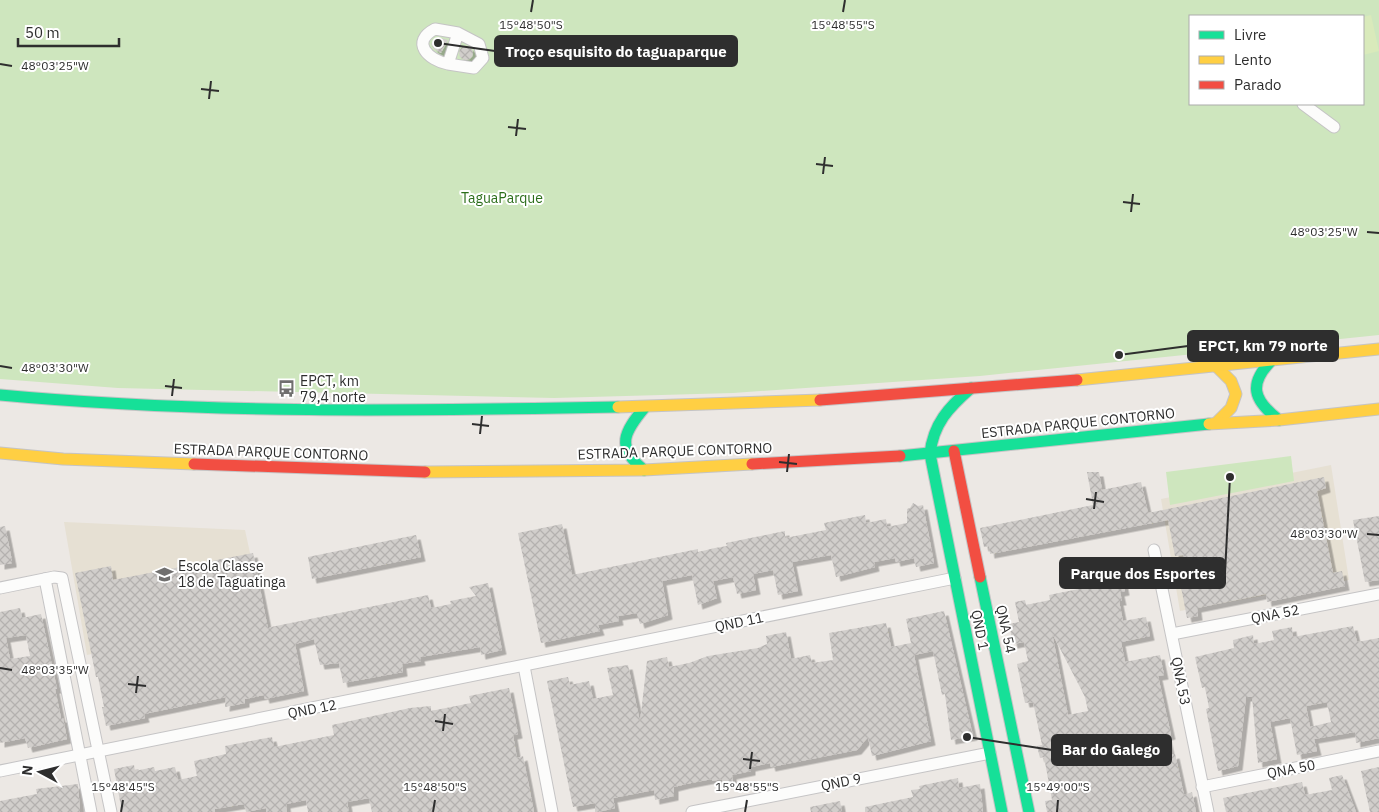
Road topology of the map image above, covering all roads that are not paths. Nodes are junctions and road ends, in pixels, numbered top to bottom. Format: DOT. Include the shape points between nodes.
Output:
graph roads {
  1 [pos="458,33"];
  2 [pos="448,64"];
  3 [pos="1304,105"];
  4 [pos="1334,128"];
  5 [pos="1379,349"];
  6 [pos="1272,360"];
  7 [pos="1216,366"];
  8 [pos="971,388"];
  9 [pos="0,395"];
  10 [pos="645,408"];
  11 [pos="1379,409"];
  12 [pos="1279,420"];
  13 [pos="1216,423"];
  14 [pos="954,451"];
  15 [pos="0,453"];
  16 [pos="930,454"];
  17 [pos="644,470"];
  18 [pos="969,523"];
  19 [pos="944,526"];
  20 [pos="1154,550"];
  21 [pos="45,578"];
  22 [pos="954,578"];
  23 [pos="0,588"];
  24 [pos="1379,594"];
  25 [pos="1172,634"];
  26 [pos="524,666"];
  27 [pos="1379,751"];
  28 [pos="99,752"];
  29 [pos="990,753"];
  30 [pos="80,755"];
  31 [pos="0,771"];
  32 [pos="1202,787"];
  33 [pos="91,812"];
  34 [pos="111,812"];
  35 [pos="552,812"];
  36 [pos="692,812"];
  37 [pos="1002,812"];
  38 [pos="1029,812"];
  39 [pos="1208,812"];
  1 -- 2 [label="street"];
  1 -- 2 [label="street" via="479,44 483,58 474,68"];
  1 -- 2 [label="street" via="435,29 423,40 427,55"];
  3 -- 4 [label="street"];
  5 -- 6 [label="main road"];
  6 -- 7 [label="main road"];
  6 -- 12 [label="main road" via="1258,373 1256,390 1264,409"];
  7 -- 8 [label="main road"];
  7 -- 13 [label="main road" via="1232,381 1237,398 1233,408"];
  8 -- 10 [label="main road" via="884,396"];
  8 -- 16 [label="main road" via="949,406 937,423 930,441"];
  9 -- 10 [label="main road" via="95,402 317,410"];
  10 -- 17 [label="main road" via="628,430 625,444 629,459"];
  11 -- 12 [label="main road, ESTRADA PARQUE CONTORNO"];
  12 -- 13 [label="main road, ESTRADA PARQUE CONTORNO"];
  13 -- 14 [label="main road, ESTRADA PARQUE CONTORNO"];
  14 -- 16 [label="main road, ESTRADA PARQUE CONTORNO"];
  14 -- 18 [label="main road, QNA 54"];
  15 -- 17 [label="main road, ESTRADA PARQUE CONTORNO" via="73,459 403,472"];
  16 -- 17 [label="main road, ESTRADA PARQUE CONTORNO"];
  16 -- 19 [label="main road, QND 1"];
  18 -- 19 [label="main road" via="951,520"];
  18 -- 38 [label="main road, QNA 54"];
  19 -- 22 [label="main road, QND 1"];
  20 -- 25 [label="street, QNA 53"];
  21 -- 23 [label="street"];
  21 -- 28 [label="street" via="61,577"];
  21 -- 30 [label="street"];
  22 -- 26 [label="street, QND 11"];
  22 -- 29 [label="main road, QND 1"];
  24 -- 25 [label="street, QNA 52"];
  25 -- 32 [label="street, QNA 53"];
  26 -- 28 [label="street, QND 12"];
  26 -- 35 [label="street"];
  27 -- 32 [label="street, QNA 50"];
  28 -- 30 [label="street, QND 12"];
  28 -- 34 [label="street"];
  29 -- 36 [label="street, QND 9"];
  29 -- 37 [label="main road, QND 1"];
  30 -- 31 [label="street, QND 12"];
  30 -- 33 [label="street"];
  32 -- 39 [label="street, QNA 53"];
}
